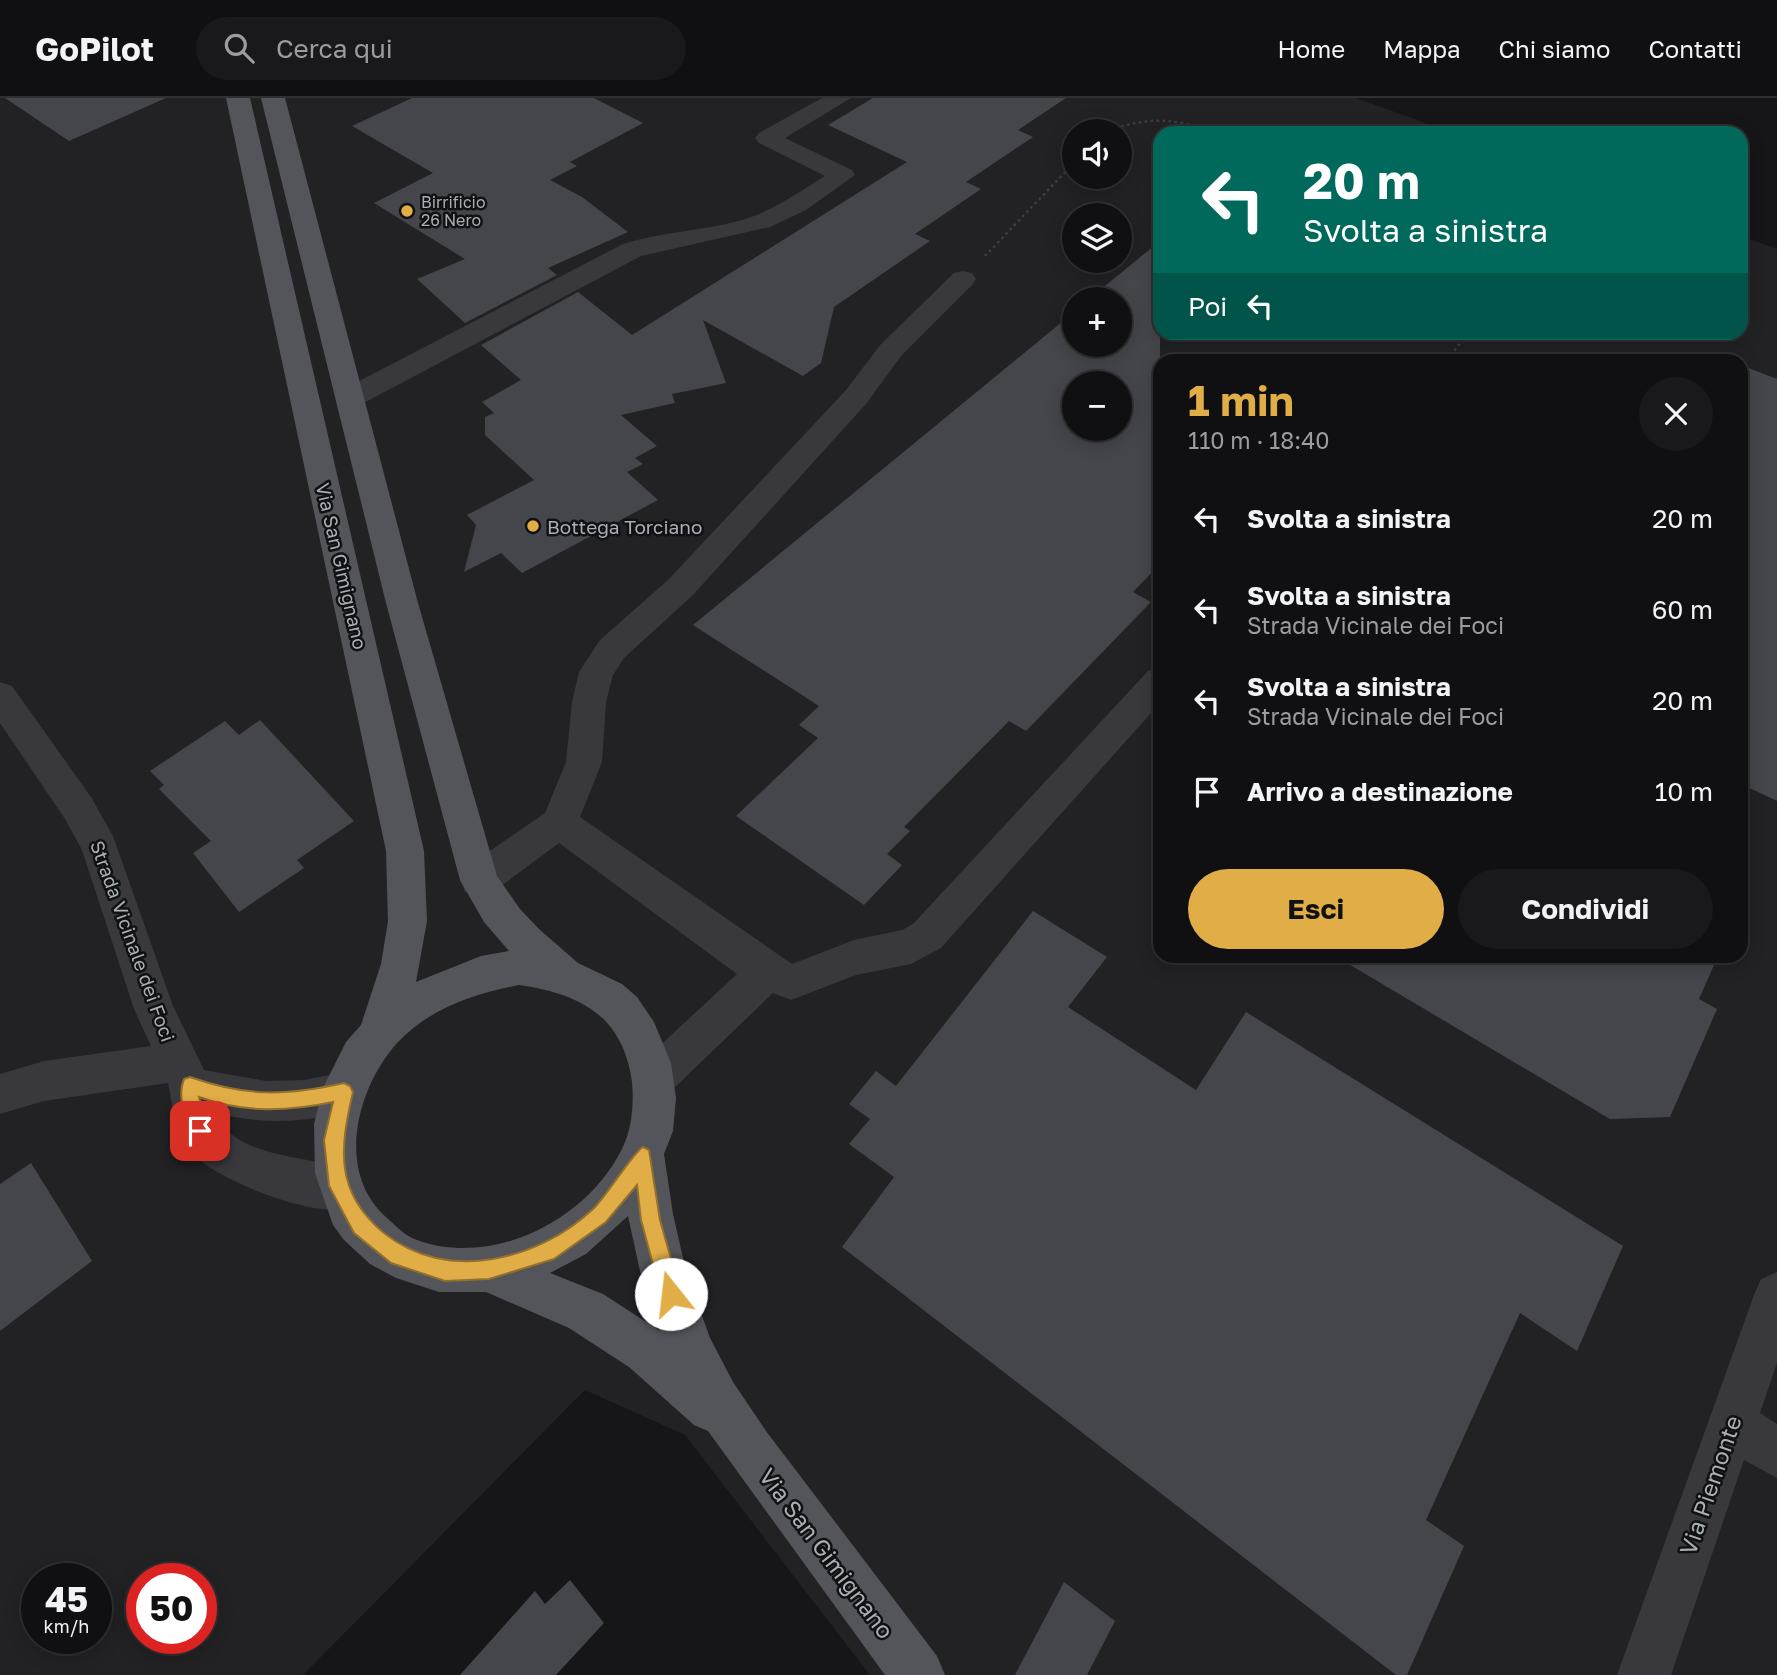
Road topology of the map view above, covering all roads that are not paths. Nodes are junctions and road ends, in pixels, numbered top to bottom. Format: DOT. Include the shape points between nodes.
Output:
graph roads {
  1 [pos="238,98"];
  2 [pos="274,98"];
  3 [pos="839,98"];
  4 [pos="963,279"];
  5 [pos="349,398"];
  6 [pos="1153,688"];
  7 [pos="0,695"];
  8 [pos="559,823"];
  9 [pos="480,880"];
  10 [pos="767,972"];
  11 [pos="567,976"];
  12 [pos="379,1033"];
  13 [pos="184,1074"];
  14 [pos="654,1077"];
  15 [pos="344,1092"];
  16 [pos="0,1094"];
  17 [pos="643,1156"];
  18 [pos="338,1186"];
  19 [pos="489,1270"];
  20 [pos="1777,1295"];
  21 [pos="1732,1424"];
  22 [pos="735,1432"];
  23 [pos="1777,1453"];
  24 [pos="918,1675"];
  25 [pos="1644,1675"];
  1 -- 12 [label="main road, Via San Gimignano" via="405,851 410,900 406,945"];
  2 -- 5 [label="main road"];
  3 -- 5 [label="street" via="767,138 843,175 810,197 747,226 632,250"];
  4 -- 8 [label="street" via="891,350 856,397 681,587 612,649 596,672 584,762"];
  5 -- 9 [label="main road"];
  6 -- 10 [label="street" via="919,942 853,958 791,982"];
  7 -- 13 [label="street, Strada Vicinale dei Foci" via="95,836 154,1009"];
  8 -- 9 [label="street"];
  8 -- 10 [label="street"];
  9 -- 11 [label="main road" via="513,933"];
  10 -- 14 [label="street"];
  11 -- 12 [label="main road" via="519,967 468,975 420,998"];
  11 -- 14 [label="main road" via="607,996 623,1010 648,1052"];
  12 -- 15 [label="main road" via="355,1066"];
  13 -- 15 [label="street" via="222,1097 261,1103"];
  13 -- 16 [label="street" via="54,1079"];
  13 -- 18 [label="street, Strada Vicinale dei Foci" via="196,1122 218,1150 290,1180"];
  14 -- 17 [label="main road" via="652,1127"];
  15 -- 18 [label="main road" via="333,1140"];
  17 -- 19 [label="main road" via="615,1200 573,1237 547,1253"];
  17 -- 22 [label="main road, Via San Gimignano" via="651,1220 671,1294 705,1379"];
  18 -- 19 [label="main road" via="361,1226 398,1256 445,1271"];
  19 -- 22 [label="main road, Via San Gimignano" via="586,1311 618,1331 675,1374"];
  20 -- 21 [label="street, Via Piemonte"];
  21 -- 23 [label="street"];
  21 -- 25 [label="street, Via Piemonte"];
  22 -- 24 [label="main road, Via San Gimignano"];
}
